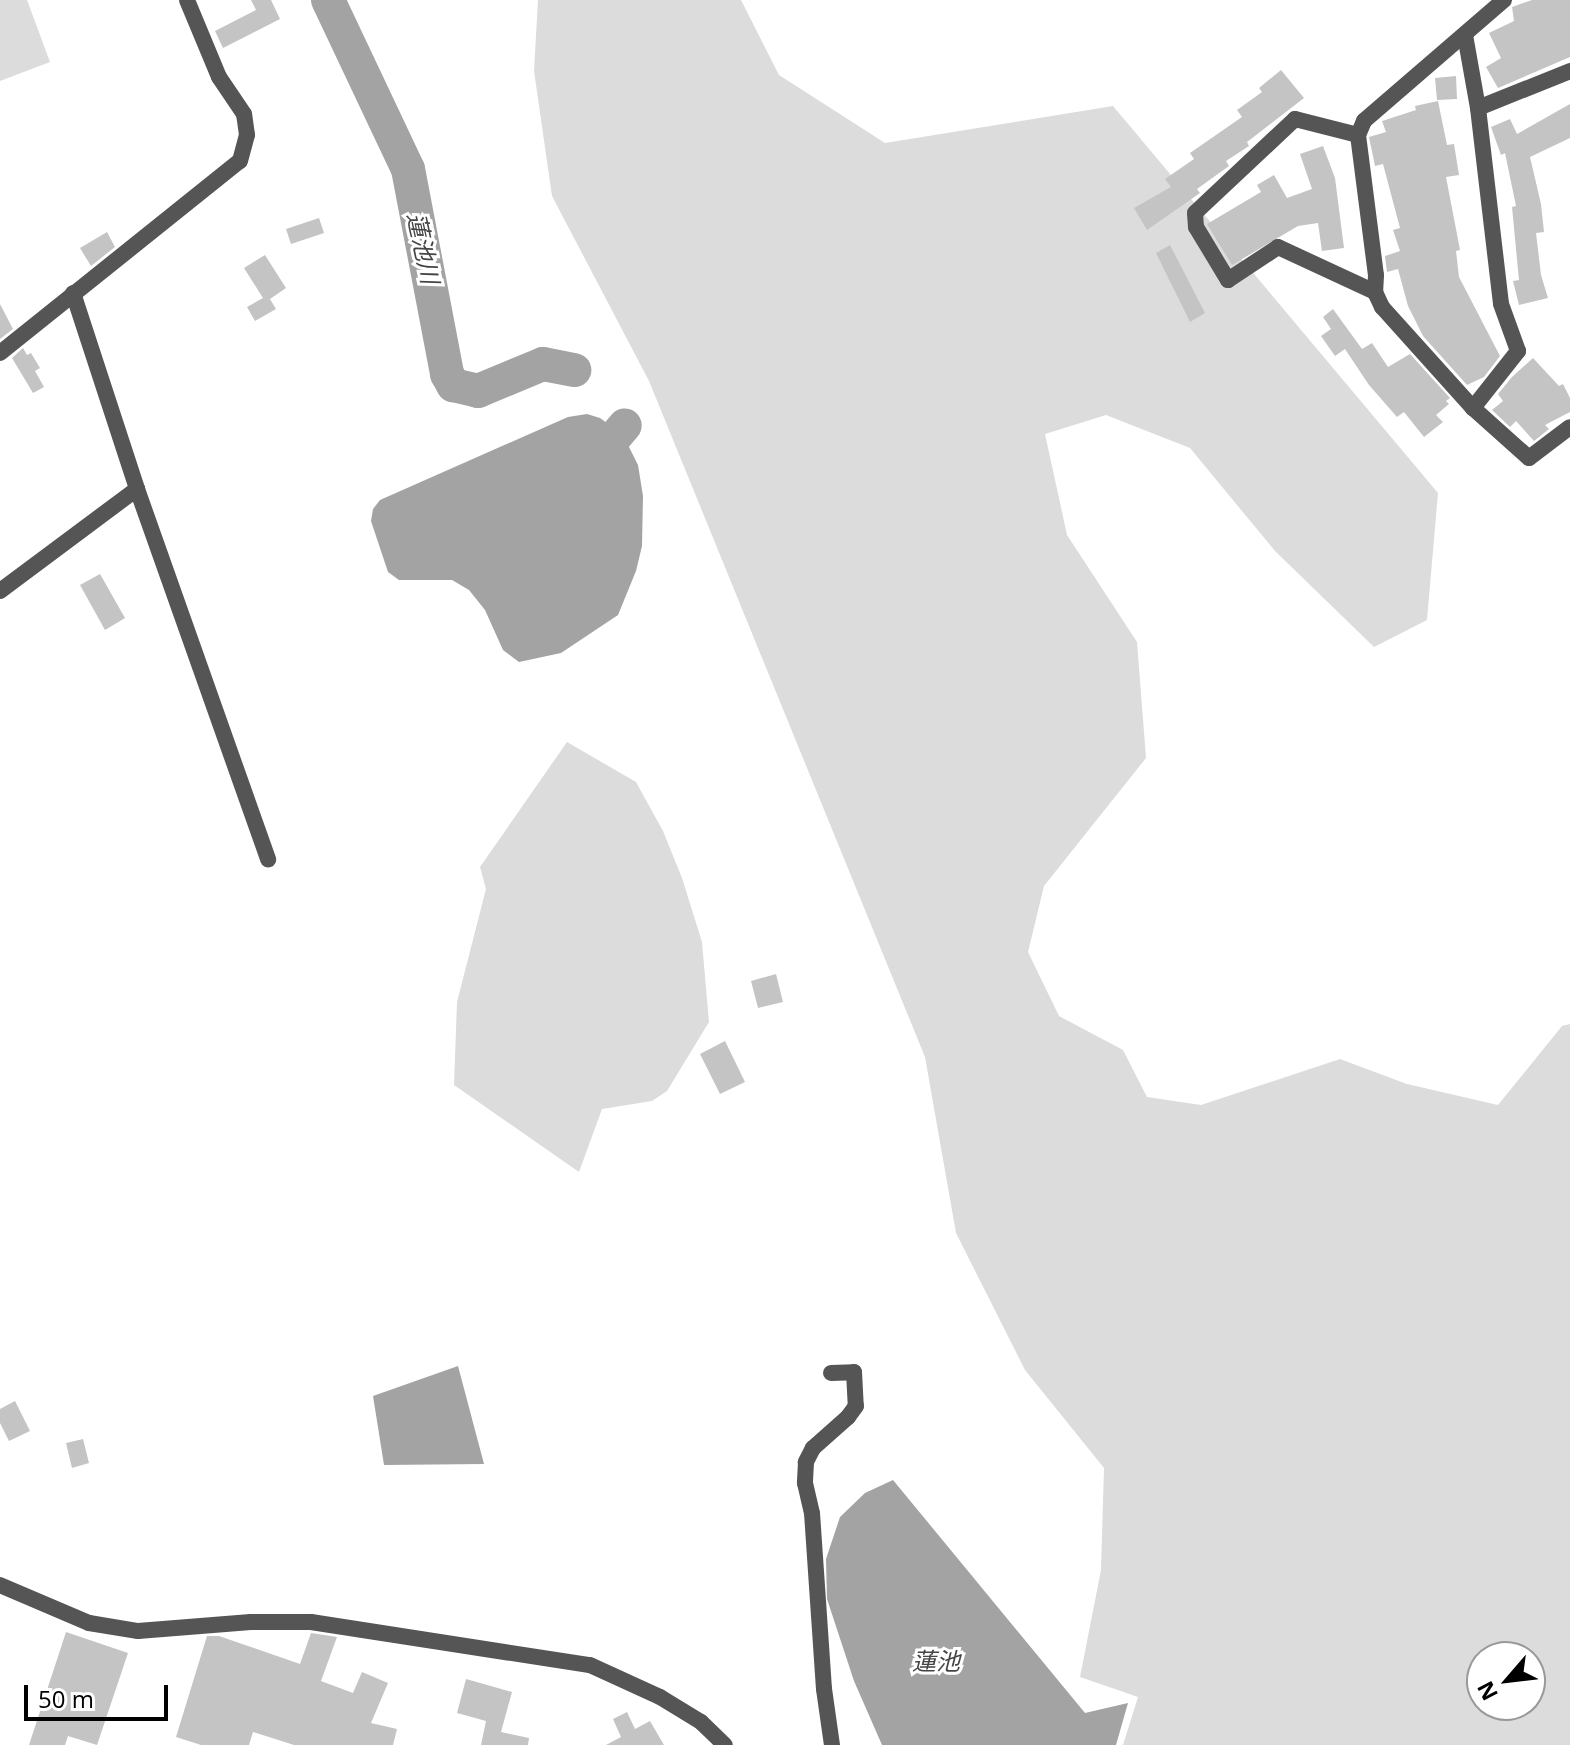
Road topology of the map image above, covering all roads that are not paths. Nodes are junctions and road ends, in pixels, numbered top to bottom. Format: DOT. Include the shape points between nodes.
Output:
graph roads {
  1 [pos="187,0"];
  2 [pos="1504,0"];
  3 [pos="1465,35"];
  4 [pos="1570,71"];
  5 [pos="1478,108"];
  6 [pos="1358,135"];
  7 [pos="1375,292"];
  8 [pos="73,293"];
  9 [pos="0,353"];
  10 [pos="1473,408"];
  11 [pos="1570,427"];
  12 [pos="137,489"];
  13 [pos="0,591"];
  14 [pos="268,859"];
  15 [pos="831,1373"];
  16 [pos="0,1585"];
  17 [pos="725,1745"];
  18 [pos="832,1745"];
  1 -- 8 [label="street" via="219,77 244,114 247,135 240,161"];
  2 -- 3 [label="street"];
  3 -- 5 [label="street"];
  3 -- 6 [label="street" via="1364,121"];
  4 -- 5 [label="street"];
  5 -- 10 [label="street" via="1501,304 1518,351"];
  6 -- 7 [label="street"];
  6 -- 7 [label="street" via="1295,119 1195,213 1196,227 1228,280 1278,247"];
  7 -- 10 [label="street" via="1382,307"];
  8 -- 9 [label="street"];
  8 -- 12 [label="street"];
  10 -- 11 [label="street" via="1529,458"];
  12 -- 13 [label="street"];
  12 -- 14 [label="street"];
  15 -- 18 [label="street" via="854,1372 856,1406 813,1448 805,1483"];
  16 -- 17 [label="street" via="89,1623 138,1631 311,1622 590,1665 670,1703"];
}
